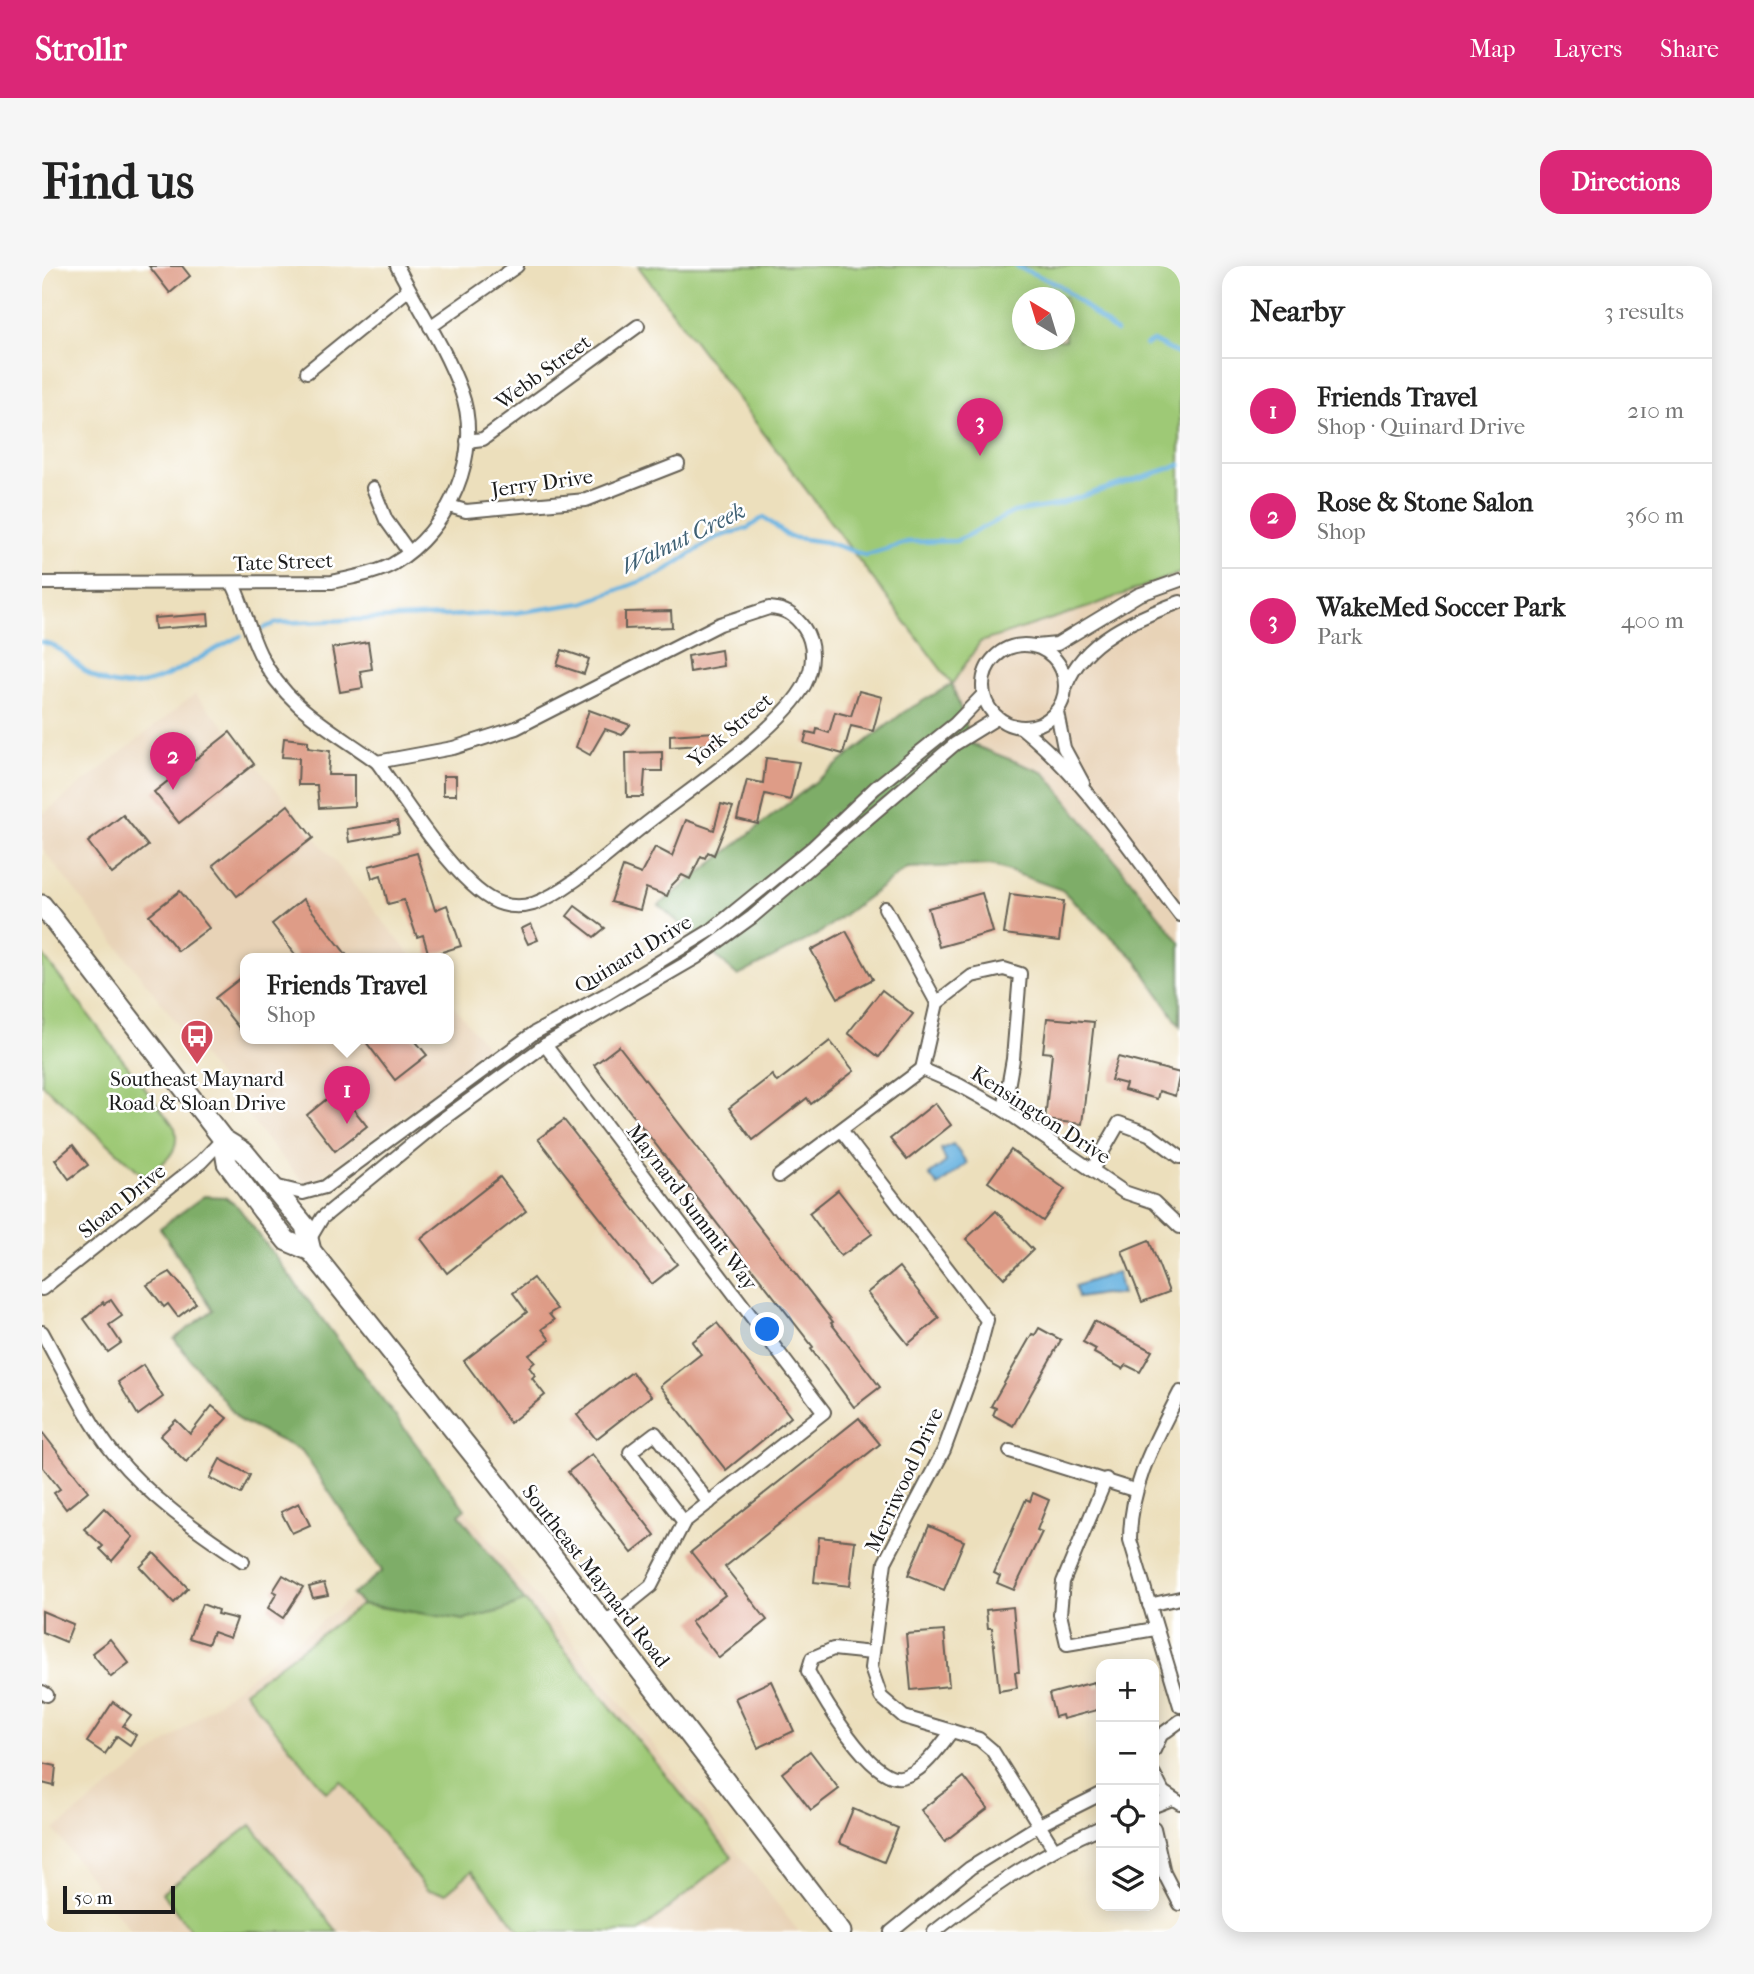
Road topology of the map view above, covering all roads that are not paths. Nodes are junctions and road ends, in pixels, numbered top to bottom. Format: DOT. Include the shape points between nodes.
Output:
graph roads {
  1 [pos="397,266"];
  2 [pos="517,266"];
  3 [pos="409,289"];
  4 [pos="638,326"];
  5 [pos="430,327"];
  6 [pos="307,372"];
  7 [pos="467,441"];
  8 [pos="678,464"];
  9 [pos="373,488"];
  10 [pos="449,506"];
  11 [pos="409,552"];
  12 [pos="1180,580"];
  13 [pos="42,583"];
  14 [pos="233,584"];
  15 [pos="1180,602"];
  16 [pos="1035,646"];
  17 [pos="1066,687"];
  18 [pos="984,695"];
  19 [pos="1057,712"];
  20 [pos="997,718"];
  21 [pos="1022,728"];
  22 [pos="377,761"];
  23 [pos="1093,802"];
  24 [pos="42,905"];
  25 [pos="885,908"];
  26 [pos="1180,915"];
  27 [pos="937,1003"];
  28 [pos="545,1045"];
  29 [pos="922,1069"];
  30 [pos="1004,1110"];
  31 [pos="841,1130"];
  32 [pos="223,1139"];
  33 [pos="1180,1157"];
  34 [pos="1092,1170"];
  35 [pos="779,1176"];
  36 [pos="272,1186"];
  37 [pos="1180,1227"];
  38 [pos="310,1245"];
  39 [pos="42,1289"];
  40 [pos="42,1332"];
  41 [pos="1180,1392"];
  42 [pos="1010,1451"];
  43 [pos="1106,1479"];
  44 [pos="1134,1490"];
  45 [pos="709,1503"];
  46 [pos="684,1522"];
  47 [pos="243,1561"];
  48 [pos="1180,1598"];
  49 [pos="1149,1605"];
  50 [pos="605,1623"];
  51 [pos="1155,1629"];
  52 [pos="872,1653"];
  53 [pos="1180,1706"];
  54 [pos="1180,1721"];
  55 [pos="952,1731"];
  56 [pos="1159,1739"];
  57 [pos="1159,1784"];
  58 [pos="1096,1796"];
  59 [pos="1176,1801"];
  60 [pos="1041,1824"];
  61 [pos="1096,1829"];
  62 [pos="1158,1848"];
  63 [pos="1054,1849"];
  64 [pos="1180,1904"];
  65 [pos="841,1932"];
  66 [pos="891,1932"];
  67 [pos="934,1932"];
  1 -- 3 [label="street, Tate Street"];
  2 -- 5 [label="street"];
  3 -- 5 [label="street, Tate Street"];
  3 -- 6 [label="street"];
  4 -- 7 [label="street, Webb Street" via="483,439"];
  5 -- 7 [label="street, Tate Street" via="461,391"];
  7 -- 10 [label="street, Tate Street" via="459,484"];
  8 -- 10 [label="street, Jerry Drive" via="586,500 466,511"];
  9 -- 11 [label="street" via="386,520"];
  10 -- 11 [label="street, Tate Street"];
  11 -- 14 [label="street, Tate Street" via="374,572 331,582"];
  12 -- 16 [label="street" via="1138,595 1057,644"];
  13 -- 14 [label="street, Tate Street"];
  14 -- 22 [label="street, York Street" via="258,651 286,695"];
  15 -- 17 [label="street" via="1101,642 1077,664"];
  16 -- 17 [label="street" via="1057,661"];
  16 -- 18 [label="street" via="1021,645 996,656 987,667"];
  17 -- 19 [label="street"];
  18 -- 20 [label="street"];
  18 -- 36 [label="street, Quinard Drive" via="713,929 534,1033 325,1187 303,1193"];
  19 -- 21 [label="street" via="1041,724"];
  19 -- 23 [label="street" via="1064,748"];
  20 -- 21 [label="street"];
  20 -- 28 [label="street, Quinard Drive" via="955,744 752,917 697,957"];
  21 -- 23 [label="street"];
  22 -- 22 [label="street, York Street" via="475,889 498,903 532,904 595,863 781,715 805,684 812,658 807,632 791,613 769,608 750,612 516,728 453,748"];
  23 -- 26 [label="street"];
  24 -- 32 [label="main road, Southeast Maynard Road"];
  25 -- 27 [label="street"];
  27 -- 29 [label="street"];
  27 -- 30 [label="street" via="972,975 1004,969 1020,974"];
  28 -- 38 [label="street, Quinard Drive" via="347,1195 322,1217"];
  28 -- 45 [label="street, Maynard Summit Way" via="824,1412"];
  29 -- 30 [label="street, Kensington Drive" via="960,1084"];
  29 -- 31 [label="street"];
  30 -- 34 [label="street, Kensington Drive"];
  31 -- 35 [label="street"];
  31 -- 52 [label="street, Merriwood Drive" via="987,1320 944,1450 885,1562"];
  32 -- 36 [label="main road, Southeast Maynard Road" via="244,1152"];
  32 -- 38 [label="main road, Southeast Maynard Road" via="227,1163 287,1241"];
  32 -- 39 [label="street, Sloan Drive" via="201,1162"];
  33 -- 34 [label="street" via="1149,1134 1119,1123"];
  34 -- 37 [label="street, Kensington Drive" via="1124,1192 1154,1202"];
  36 -- 38 [label="main road, Southeast Maynard Road" via="307,1228"];
  38 -- 50 [label="main road, Southeast Maynard Road"];
  40 -- 47 [label="street" via="112,1451 142,1485"];
  41 -- 44 [label="street"];
  42 -- 43 [label="street"];
  43 -- 44 [label="street"];
  43 -- 51 [label="street" via="1063,1582 1060,1614 1068,1644"];
  44 -- 49 [label="street" via="1130,1539"];
  45 -- 46 [label="street, Maynard Summit Way"];
  45 -- 46 [label="street" via="655,1433 630,1452"];
  46 -- 50 [label="street, Maynard Summit Way" via="651,1586"];
  48 -- 49 [label="street"];
  49 -- 51 [label="street"];
  50 -- 65 [label="main road, Southeast Maynard Road"];
  51 -- 53 [label="street"];
  52 -- 55 [label="street, Merriwood Drive" via="875,1683 892,1709"];
  52 -- 55 [label="street" via="833,1649 813,1657 808,1671 868,1758 886,1775 900,1778 932,1755"];
  54 -- 56 [label="street"];
  55 -- 60 [label="street, Merriwood Drive" via="979,1739 992,1750"];
  57 -- 59 [label="street"];
  58 -- 60 [label="street"];
  60 -- 63 [label="street, Merriwood Drive"];
  60 -- 66 [label="street" via="970,1868"];
  61 -- 63 [label="street"];
  62 -- 64 [label="street" via="1164,1873"];
  63 -- 67 [label="street"];
}
